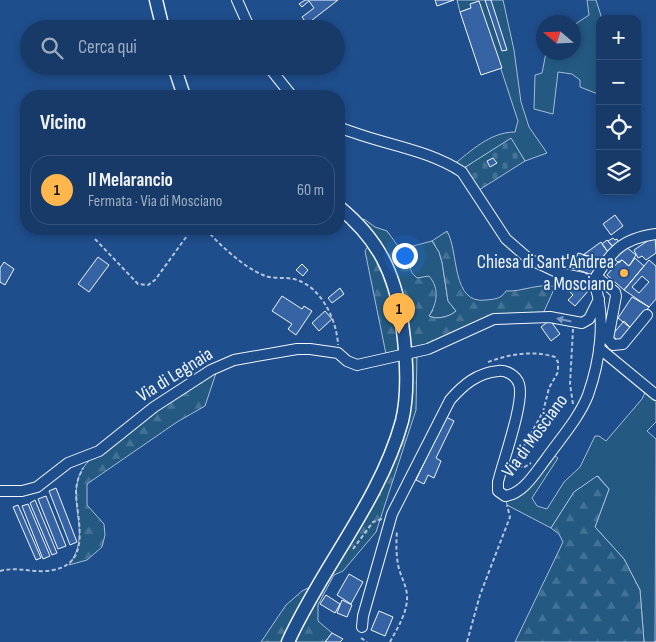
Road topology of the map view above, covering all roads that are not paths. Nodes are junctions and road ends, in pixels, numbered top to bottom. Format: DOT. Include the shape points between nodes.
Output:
graph roads {
  1 [pos="156,0"];
  2 [pos="237,0"];
  3 [pos="161,20"];
  4 [pos="246,20"];
  5 [pos="177,75"];
  6 [pos="275,75"];
  7 [pos="182,90"];
  8 [pos="287,90"];
  9 [pos="345,129"];
  10 [pos="345,213"];
  11 [pos="656,234"];
  12 [pos="593,284"];
  13 [pos="600,300"];
  14 [pos="647,315"];
  15 [pos="598,348"];
  16 [pos="406,355"];
  17 [pos="656,395"];
  18 [pos="0,491"];
  19 [pos="361,633"];
  20 [pos="288,642"];
  1 -- 3 [label="main road"];
  2 -- 4 [label="street"];
  5 -- 7 [label="main road"];
  6 -- 8 [label="street"];
  9 -- 12 [label="street" via="462,172 496,227 529,259"];
  10 -- 16 [label="main road" via="376,245 393,278"];
  11 -- 12 [label="street" via="628,240 608,258"];
  12 -- 13 [label="street, Via di Mosciano"];
  12 -- 14 [label="street" via="601,280 615,292 608,339 613,345 623,344"];
  13 -- 15 [label="street, Via di Mosciano"];
  13 -- 16 [label="street, Via di Legnaia, one-way" via="589,319 582,323 533,316 494,319 428,349"];
  15 -- 17 [label="street"];
  15 -- 19 [label="street, Via di Mosciano" via="587,396 570,425 513,496 498,492 498,482 520,402 520,384 514,376 502,370 484,372 463,385 450,400 392,514"];
  16 -- 18 [label="street, Via di Legnaia" via="357,365 338,353 296,348 234,360 211,370 154,407 99,451 68,463 36,487"];
  16 -- 20 [label="main road" via="402,419 388,460"];
}
